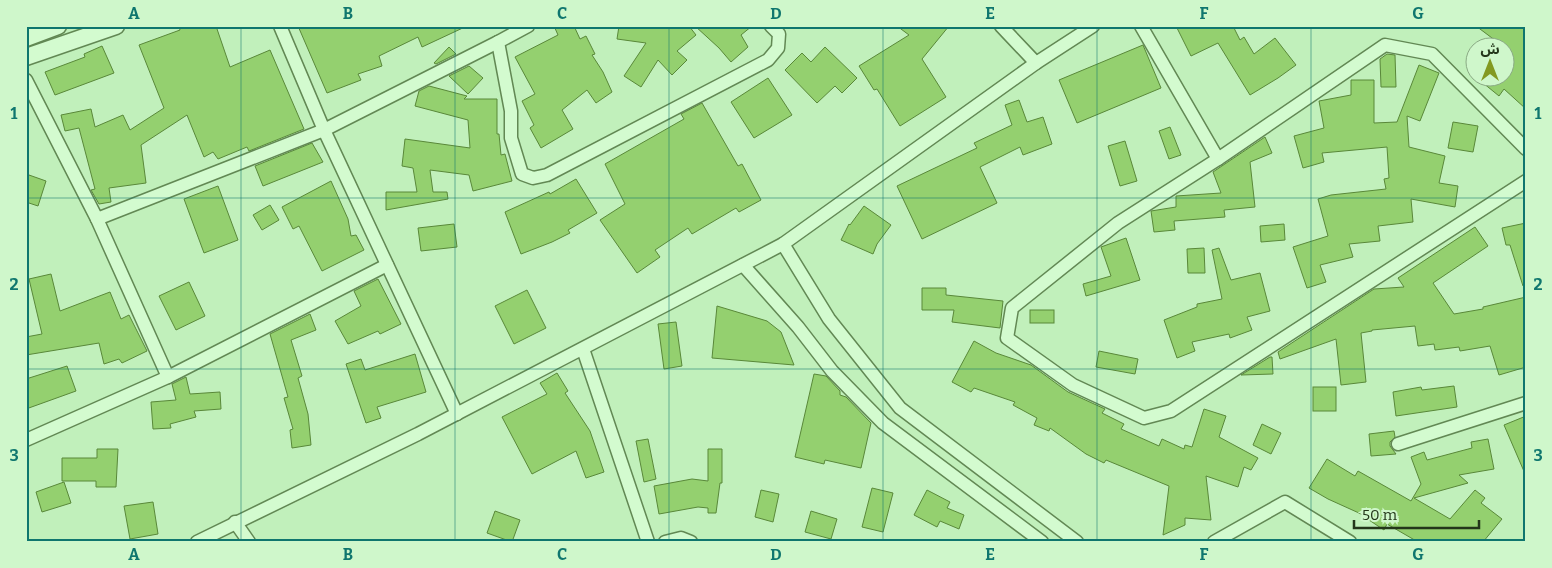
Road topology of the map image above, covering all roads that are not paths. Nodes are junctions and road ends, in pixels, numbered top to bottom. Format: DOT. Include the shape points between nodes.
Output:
graph roads {
  1 [pos="58,26"];
  2 [pos="116,26"];
  3 [pos="280,26"];
  4 [pos="528,26"];
  5 [pos="772,26"];
  6 [pos="1001,26"];
  7 [pos="1093,26"];
  8 [pos="1141,26"];
  9 [pos="26,38"];
  10 [pos="498,42"];
  11 [pos="26,57"];
  12 [pos="1036,63"];
  13 [pos="26,80"];
  14 [pos="324,130"];
  15 [pos="1526,149"];
  16 [pos="1218,159"];
  17 [pos="1526,181"];
  18 [pos="97,218"];
  19 [pos="783,244"];
  20 [pos="388,265"];
  21 [pos="743,265"];
  22 [pos="583,349"];
  23 [pos="168,377"];
  24 [pos="1526,403"];
  25 [pos="457,414"];
  26 [pos="26,440"];
  27 [pos="1398,444"];
  28 [pos="235,522"];
  29 [pos="198,542"];
  30 [pos="249,542"];
  31 [pos="648,542"];
  32 [pos="665,542"];
  33 [pos="691,542"];
  34 [pos="1042,542"];
  35 [pos="1077,542"];
  36 [pos="1214,542"];
  37 [pos="1350,542"];
  1 -- 9 [label="street"];
  2 -- 11 [label="street"];
  3 -- 14 [label="street"];
  4 -- 10 [label="street"];
  5 -- 10 [label="street" via="779,34 778,48 768,60 547,175 533,178 522,174 511,138 511,111"];
  6 -- 12 [label="street"];
  7 -- 12 [label="street"];
  8 -- 16 [label="street"];
  10 -- 14 [label="street"];
  12 -- 19 [label="street"];
  13 -- 18 [label="street"];
  14 -- 18 [label="street"];
  14 -- 20 [label="street"];
  15 -- 16 [label="street" via="1432,54 1385,46"];
  16 -- 17 [label="street" via="1118,223 1012,308 1007,338 1074,385 1144,418 1171,411"];
  18 -- 23 [label="street"];
  19 -- 21 [label="street"];
  19 -- 35 [label="street" via="829,319 900,408"];
  20 -- 23 [label="street"];
  20 -- 25 [label="street"];
  21 -- 22 [label="street"];
  21 -- 34 [label="street" via="832,371 883,423"];
  22 -- 25 [label="street"];
  22 -- 31 [label="street"];
  23 -- 26 [label="street"];
  24 -- 27 [label="street"];
  25 -- 28 [label="street"];
  28 -- 29 [label="street"];
  28 -- 30 [label="street"];
  32 -- 33 [label="street" via="681,538"];
  36 -- 37 [label="street" via="1285,502"];
}
